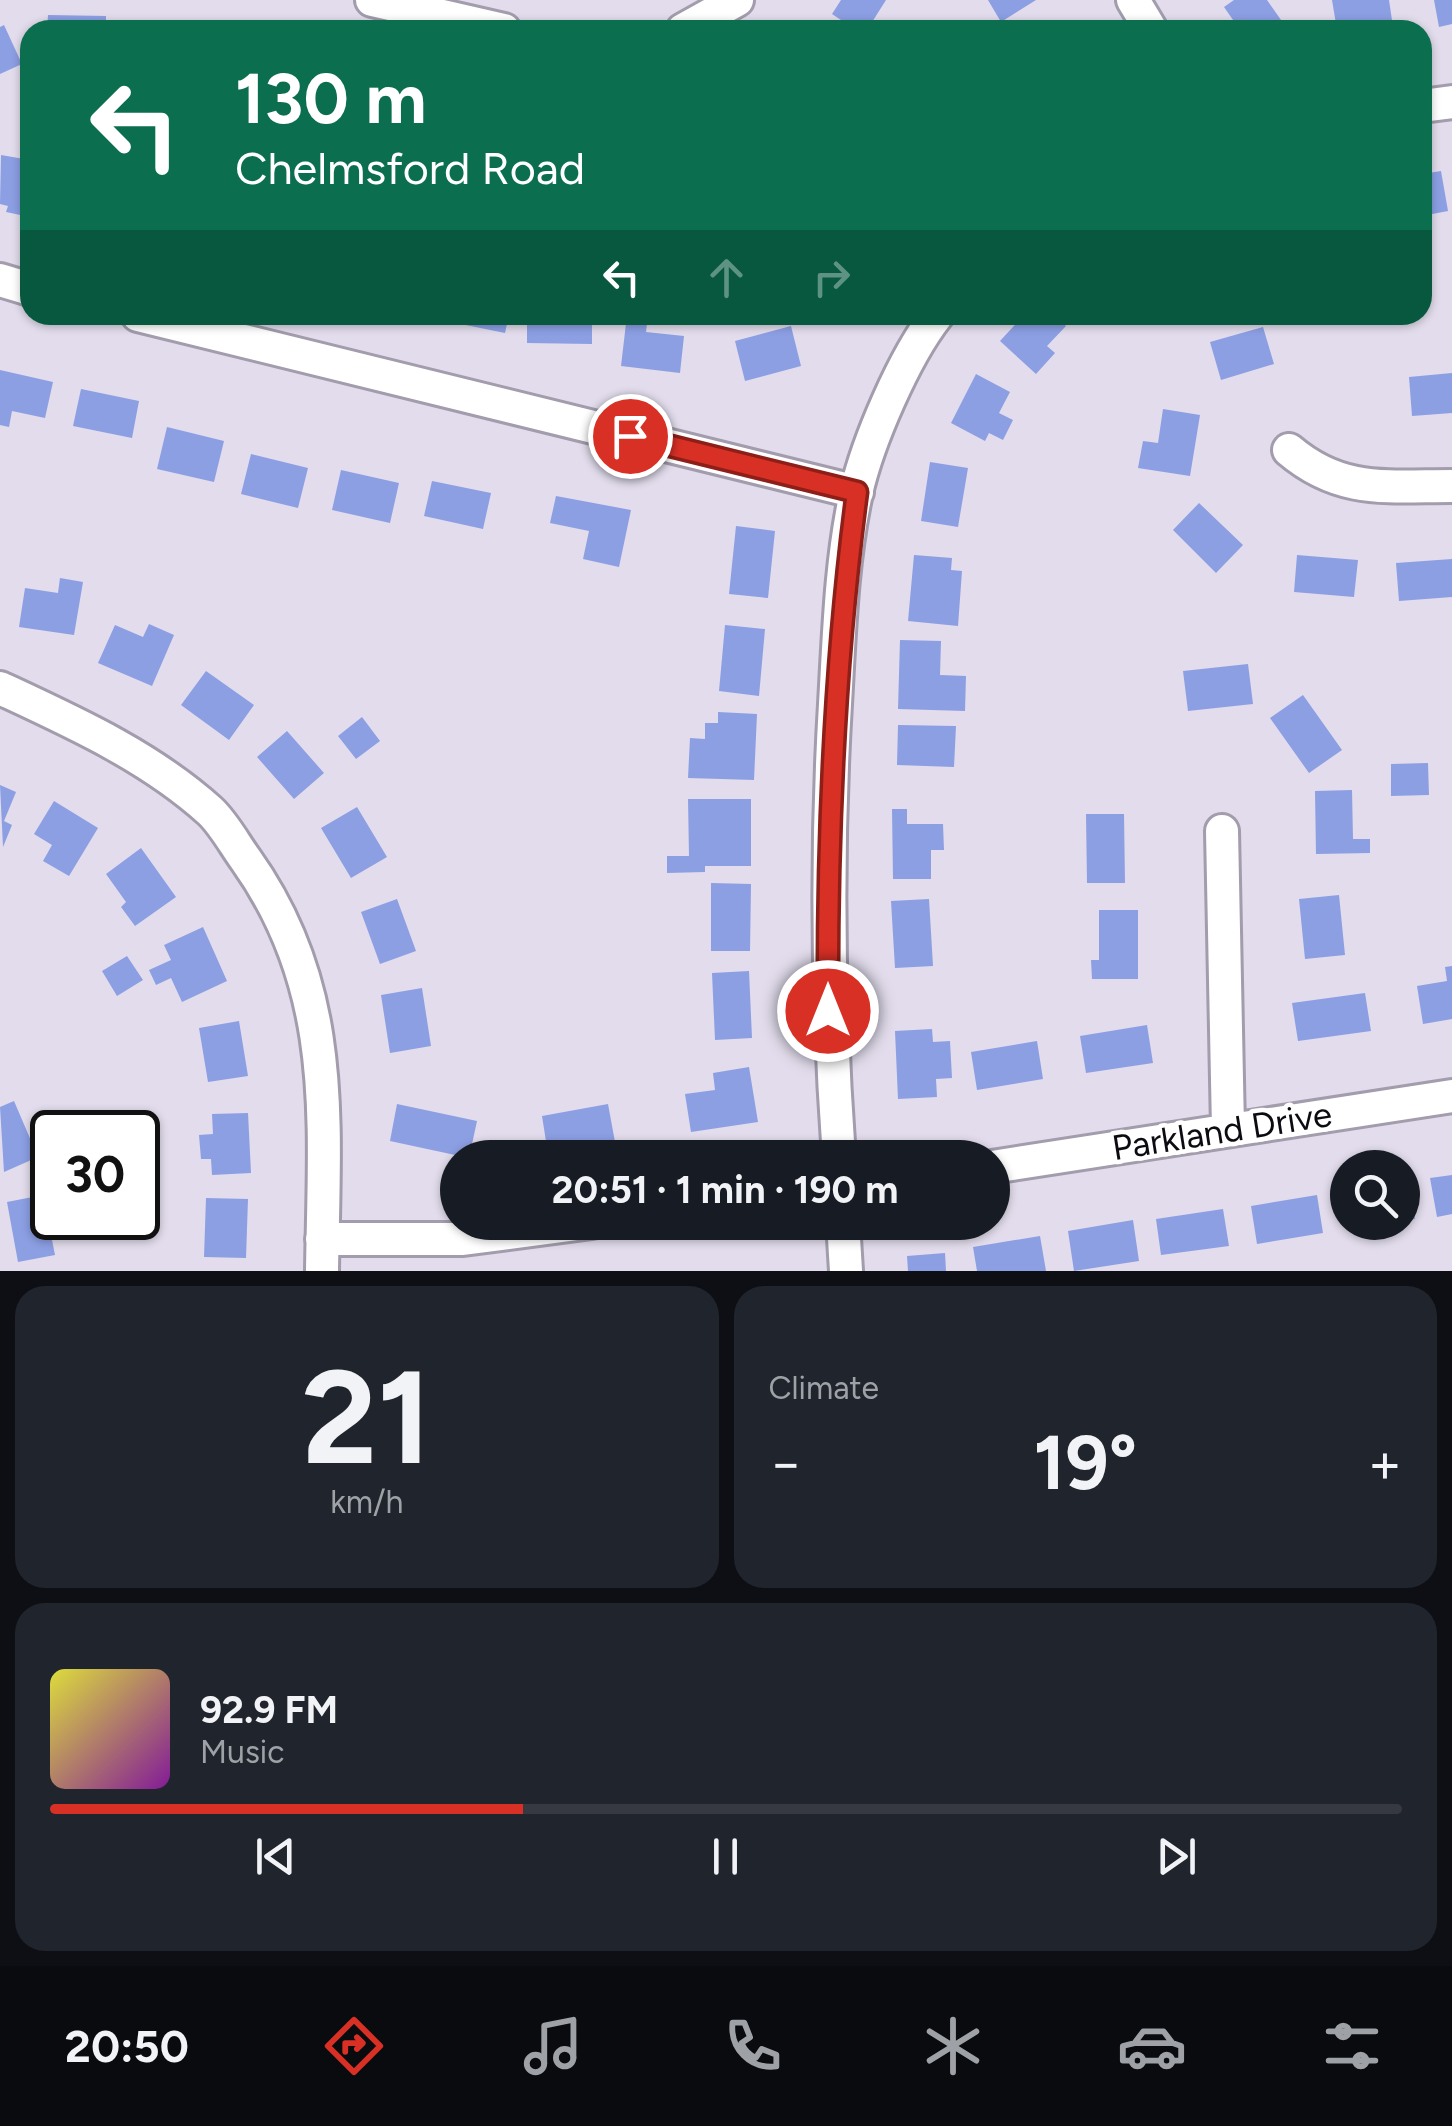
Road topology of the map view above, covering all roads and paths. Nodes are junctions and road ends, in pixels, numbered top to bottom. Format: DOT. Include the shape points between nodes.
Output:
graph roads {
  1 [pos="372,0"];
  2 [pos="738,0"];
  3 [pos="460,20"];
  4 [pos="702,20"];
  5 [pos="179,325"];
  6 [pos="930,325"];
  7 [pos="1288,450"];
  8 [pos="1452,486"];
  9 [pos="857,492"];
  10 [pos="0,688"];
  11 [pos="1222,832"];
  12 [pos="1452,1096"];
  13 [pos="1228,1130"];
  14 [pos="838,1140"];
  15 [pos="1010,1164"];
  16 [pos="446,1240"];
  17 [pos="844,1240"];
  18 [pos="322,1255"];
  19 [pos="846,1271"];
  1 -- 3 [label="street"];
  2 -- 4 [label="street"];
  5 -- 9 [label="street"];
  6 -- 9 [label="street" via="901,372"];
  7 -- 8 [label="street" via="1314,472 1360,487"];
  9 -- 14 [label="street" via="839,630 828,826 828,1011"];
  10 -- 18 [label="street" via="140,758 212,813 277,904 313,1000 318,1034"];
  11 -- 13 [label="street"];
  12 -- 13 [label="street, Parkland Drive"];
  13 -- 15 [label="street, Parkland Drive"];
  16 -- 18 [label="street"];
  17 -- 19 [label="street"];
}
